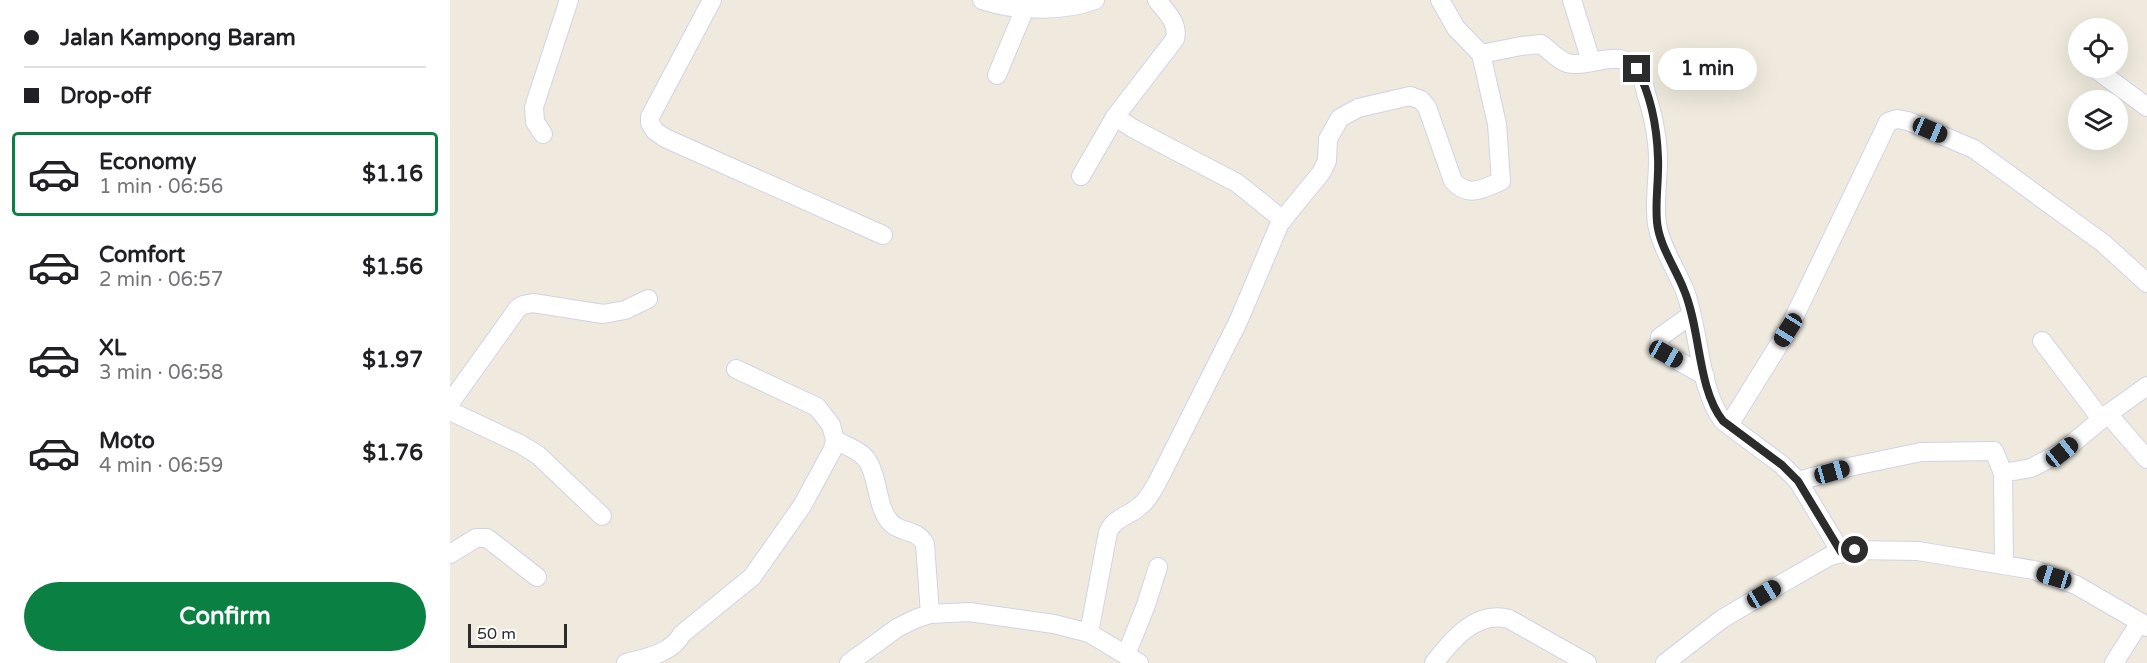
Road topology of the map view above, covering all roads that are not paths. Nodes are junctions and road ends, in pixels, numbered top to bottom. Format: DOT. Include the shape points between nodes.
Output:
graph roads {
  1 [pos="569,0"];
  2 [pos="712,0"];
  3 [pos="982,0"];
  4 [pos="1095,0"];
  5 [pos="1157,0"];
  6 [pos="1440,0"];
  7 [pos="1572,0"];
  8 [pos="1024,8"];
  9 [pos="1481,54"];
  10 [pos="1591,61"];
  11 [pos="997,75"];
  12 [pos="2108,78"];
  13 [pos="2147,107"];
  14 [pos="1115,117"];
  15 [pos="543,134"];
  16 [pos="1082,176"];
  17 [pos="1283,220"];
  18 [pos="883,236"];
  19 [pos="2147,283"];
  20 [pos="648,298"];
  21 [pos="1691,315"];
  22 [pos="2042,341"];
  23 [pos="736,369"];
  24 [pos="1705,376"];
  25 [pos="2147,386"];
  26 [pos="450,404"];
  27 [pos="450,411"];
  28 [pos="2105,416"];
  29 [pos="1729,425"];
  30 [pos="835,440"];
  31 [pos="2147,459"];
  32 [pos="2003,473"];
  33 [pos="1798,481"];
  34 [pos="602,516"];
  35 [pos="1841,552"];
  36 [pos="450,554"];
  37 [pos="2004,565"];
  38 [pos="1158,567"];
  39 [pos="537,577"];
  40 [pos="930,614"];
  41 [pos="2143,624"];
  42 [pos="1089,633"];
  43 [pos="1131,660"];
  44 [pos="626,663"];
  45 [pos="849,663"];
  46 [pos="1434,663"];
  47 [pos="1587,663"];
  48 [pos="1665,663"];
  49 [pos="2114,663"];
  1 -- 15 [label="street" via="534,107 535,122"];
  2 -- 18 [label="street" via="650,117 655,131"];
  3 -- 8 [label="street"];
  4 -- 8 [label="street" via="1069,6"];
  5 -- 14 [label="street" via="1174,21 1175,39"];
  6 -- 9 [label="street" via="1456,28"];
  7 -- 10 [label="street"];
  8 -- 11 [label="street"];
  9 -- 10 [label="street" via="1541,44 1564,62 1578,65"];
  9 -- 17 [label="street" via="1497,124 1501,181 1467,192 1459,188 1427,108 1421,100 1410,96 1358,108 1340,118 1328,139 1327,161 1321,173"];
  10 -- 21 [label="street" via="1612,58 1628,62 1642,77 1656,137 1657,224 1686,293"];
  12 -- 13 [label="street"];
  14 -- 16 [label="street"];
  14 -- 17 [label="street" via="1237,183"];
  17 -- 42 [label="street" via="1238,322 1159,479 1140,506 1112,523"];
  19 -- 29 [label="street" via="2103,243 1974,149 1908,121 1888,122 1788,330"];
  20 -- 26 [label="street" via="612,314 523,305"];
  21 -- 24 [label="street"];
  21 -- 24 [label="street" via="1660,337 1659,346"];
  22 -- 28 [label="street"];
  23 -- 30 [label="street" via="817,407 831,425"];
  24 -- 29 [label="street" via="1716,412"];
  25 -- 28 [label="street"];
  27 -- 34 [label="street" via="538,455"];
  28 -- 31 [label="street"];
  28 -- 32 [label="street" via="2062,452 2039,465"];
  29 -- 33 [label="street"];
  30 -- 40 [label="street" via="866,459 889,522 921,537 925,544"];
  30 -- 44 [label="street" via="802,506 752,577 682,634 677,644"];
  32 -- 33 [label="street" via="1994,451 1955,450 1921,452"];
  32 -- 37 [label="street"];
  33 -- 35 [label="street"];
  35 -- 37 [label="street" via="1918,551"];
  35 -- 48 [label="street" via="1722,619"];
  36 -- 39 [label="street" via="476,538 487,538"];
  37 -- 41 [label="street" via="2034,570 2076,585"];
  38 -- 43 [label="street"];
  40 -- 42 [label="street" via="969,612"];
  40 -- 45 [label="street" via="897,628"];
  41 -- 49 [label="street"];
  42 -- 43 [label="street"];
  46 -- 47 [label="street" via="1465,629 1497,615"];
}
